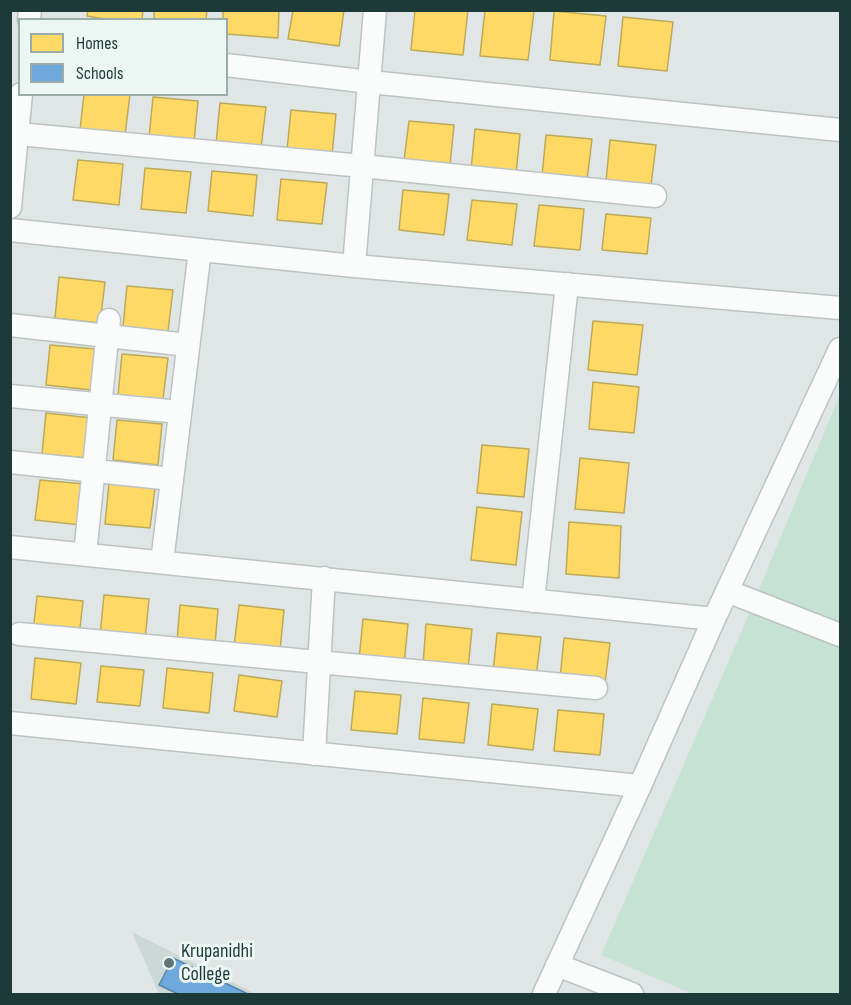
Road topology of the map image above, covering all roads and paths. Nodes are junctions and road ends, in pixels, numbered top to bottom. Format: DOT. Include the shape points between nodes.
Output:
graph roads {
  1 [pos="375,10"];
  2 [pos="228,65"];
  3 [pos="370,82"];
  4 [pos="21,96"];
  5 [pos="840,130"];
  6 [pos="18,134"];
  7 [pos="362,166"];
  8 [pos="656,196"];
  9 [pos="10,207"];
  10 [pos="10,230"];
  11 [pos="200,250"];
  12 [pos="354,266"];
  13 [pos="567,284"];
  14 [pos="840,308"];
  15 [pos="10,325"];
  16 [pos="108,328"];
  17 [pos="188,345"];
  18 [pos="840,349"];
  19 [pos="10,396"];
  20 [pos="100,404"];
  21 [pos="180,412"];
  22 [pos="10,462"];
  23 [pos="94,471"];
  24 [pos="172,479"];
  25 [pos="10,547"];
  26 [pos="86,554"];
  27 [pos="162,562"];
  28 [pos="324,579"];
  29 [pos="727,591"];
  30 [pos="533,601"];
  31 [pos="714,619"];
  32 [pos="19,634"];
  33 [pos="840,635"];
  34 [pos="319,663"];
  35 [pos="596,688"];
  36 [pos="10,723"];
  37 [pos="314,754"];
  38 [pos="640,786"];
  39 [pos="557,965"];
  40 [pos="544,994"];
  41 [pos="632,994"];
  1 -- 3 [label="street"];
  2 -- 3 [label="street"];
  3 -- 5 [label="street"];
  3 -- 7 [label="street"];
  4 -- 6 [label="street"];
  6 -- 7 [label="street"];
  6 -- 9 [label="street"];
  7 -- 8 [label="street"];
  7 -- 12 [label="street"];
  10 -- 11 [label="street"];
  11 -- 12 [label="street"];
  11 -- 17 [label="street"];
  12 -- 13 [label="street"];
  13 -- 14 [label="street"];
  13 -- 30 [label="street"];
  15 -- 16 [label="street"];
  16 -- 17 [label="street"];
  16 -- 20 [label="street"];
  17 -- 21 [label="street"];
  18 -- 29 [label="street"];
  19 -- 20 [label="street"];
  20 -- 21 [label="street"];
  20 -- 23 [label="street"];
  21 -- 24 [label="street"];
  22 -- 23 [label="street"];
  23 -- 24 [label="street"];
  23 -- 26 [label="street"];
  24 -- 27 [label="street"];
  25 -- 26 [label="street"];
  26 -- 27 [label="street"];
  27 -- 28 [label="street"];
  28 -- 30 [label="street"];
  28 -- 34 [label="street"];
  29 -- 31 [label="street"];
  29 -- 33 [label="street"];
  30 -- 31 [label="street"];
  31 -- 38 [label="street"];
  32 -- 34 [label="street"];
  34 -- 35 [label="street"];
  34 -- 37 [label="street"];
  36 -- 37 [label="street"];
  37 -- 38 [label="street"];
  38 -- 39 [label="street"];
  39 -- 40 [label="street"];
  39 -- 41 [label="street"];
}
